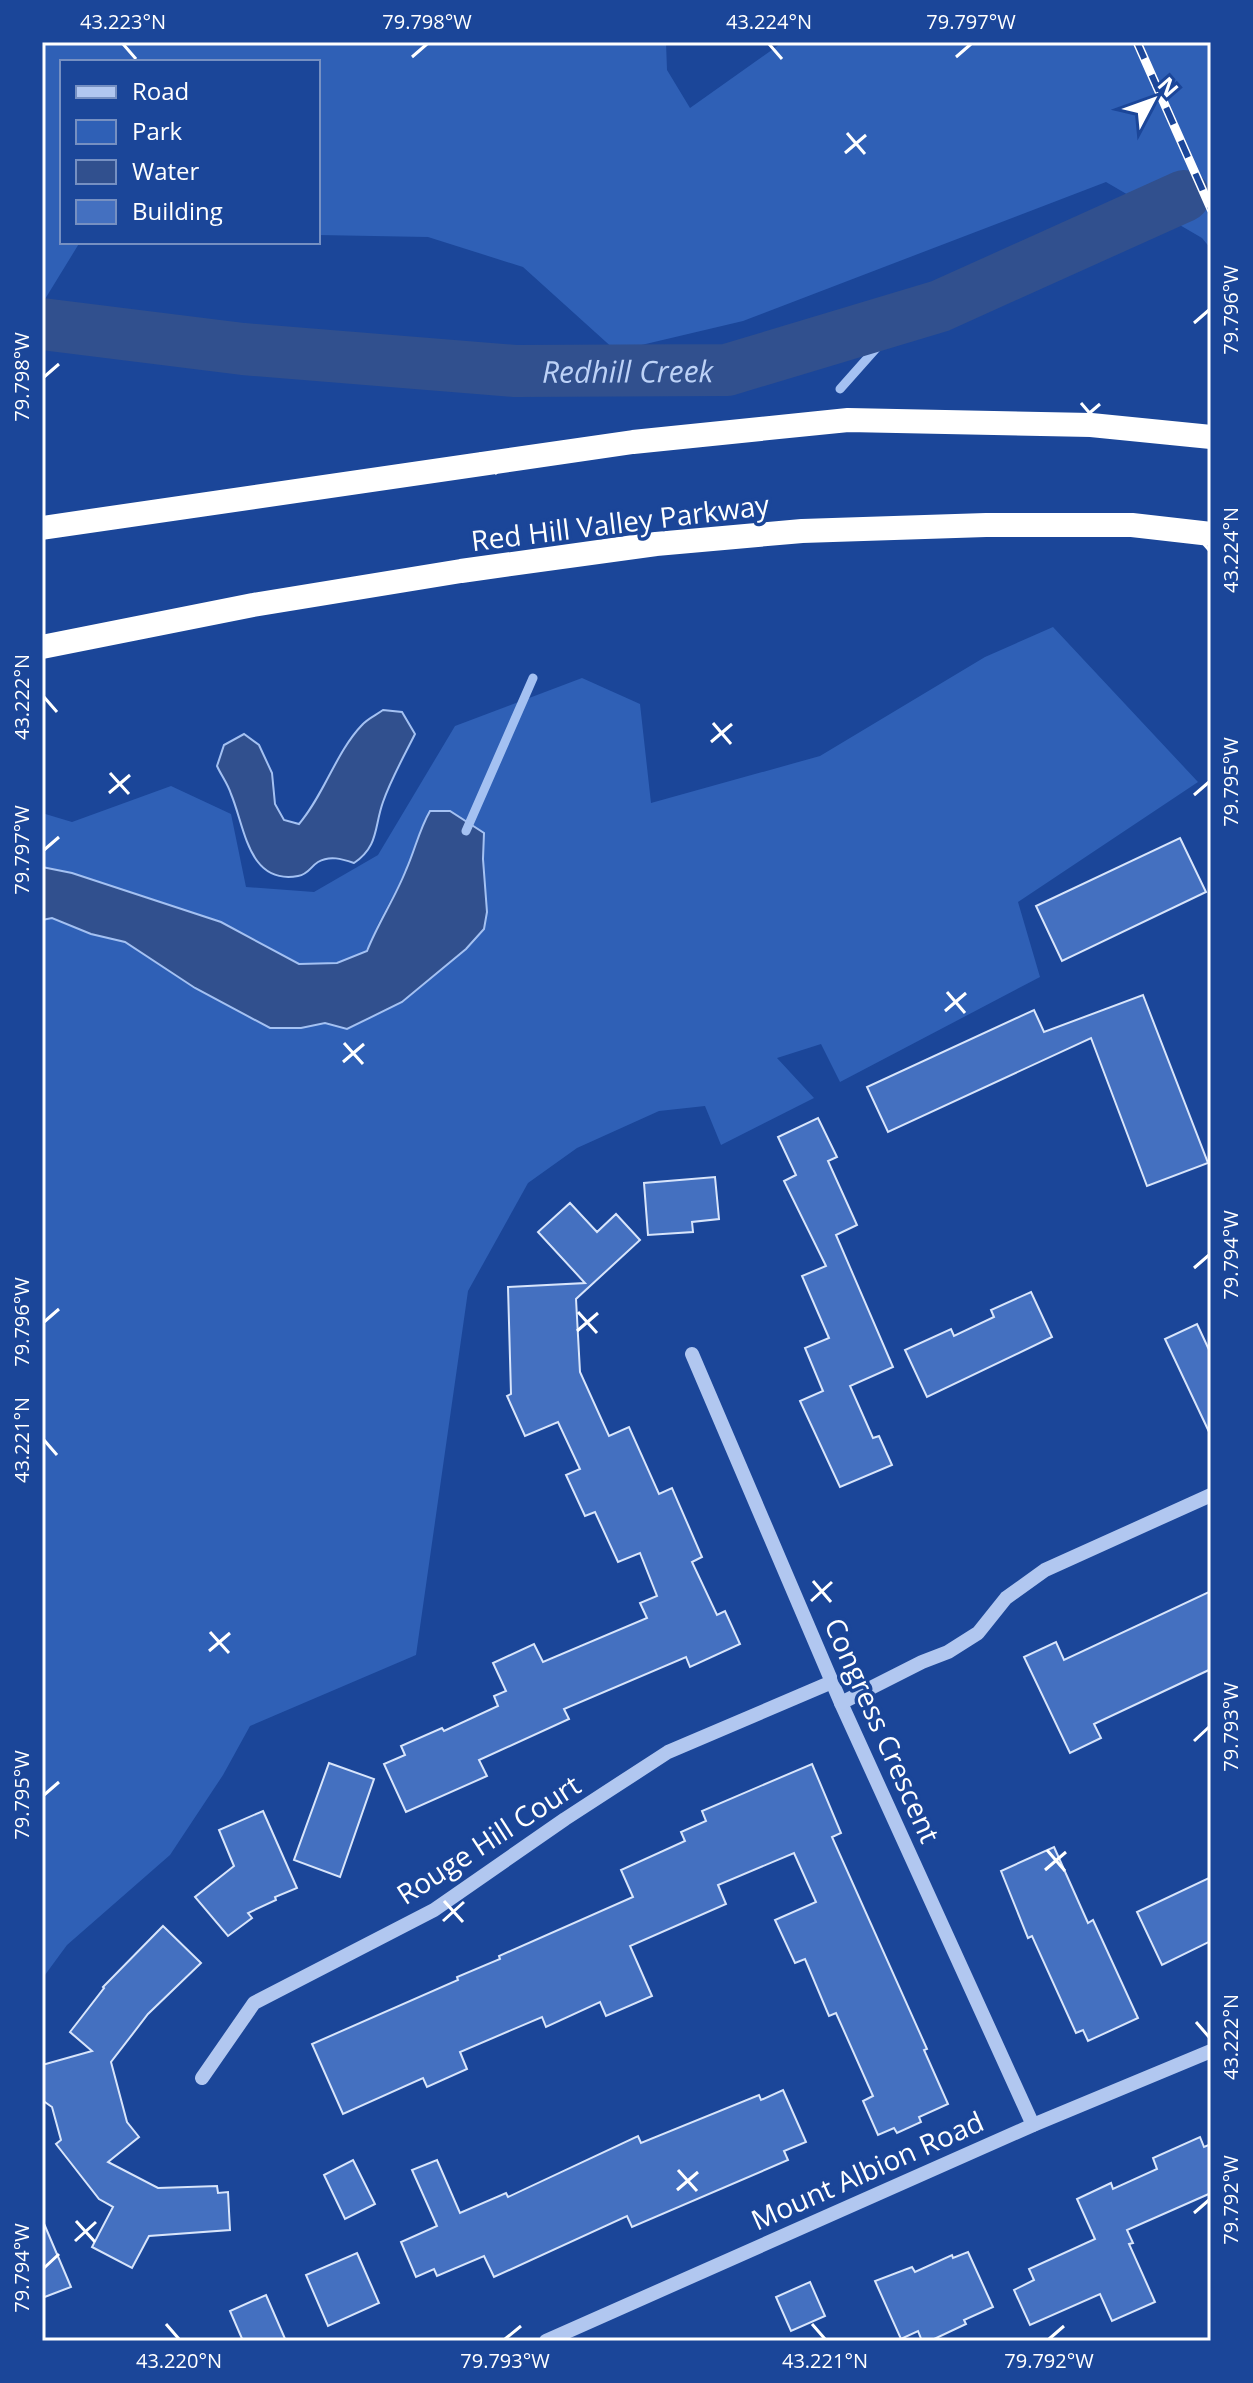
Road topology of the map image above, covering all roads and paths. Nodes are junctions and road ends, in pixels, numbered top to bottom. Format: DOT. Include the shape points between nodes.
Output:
graph roads {
  1 [pos="1211,437"];
  2 [pos="42,528"];
  3 [pos="1211,534"];
  4 [pos="42,647"];
  5 [pos="692,1354"];
  6 [pos="1211,1495"];
  7 [pos="832,1682"];
  8 [pos="841,1703"];
  9 [pos="1211,2051"];
  10 [pos="202,2078"];
  11 [pos="1033,2125"];
  12 [pos="546,2341"];
  1 -- 2 [label="highway" via="1091,425 848,420 633,442"];
  3 -- 4 [label="highway, Red Hill Valley Parkway" via="1132,525 986,525 802,531 656,544 268,603"];
  5 -- 7 [label="street, Congress Crescent"];
  6 -- 8 [label="street" via="1045,1570 1006,1598 978,1633"];
  7 -- 8 [label="street, Congress Crescent"];
  7 -- 10 [label="street, Rouge Hill Court" via="668,1752 434,1910 254,2003"];
  8 -- 11 [label="street, Congress Crescent"];
  9 -- 11 [label="street, Mount Albion Road"];
  11 -- 12 [label="street, Mount Albion Road"];
}
